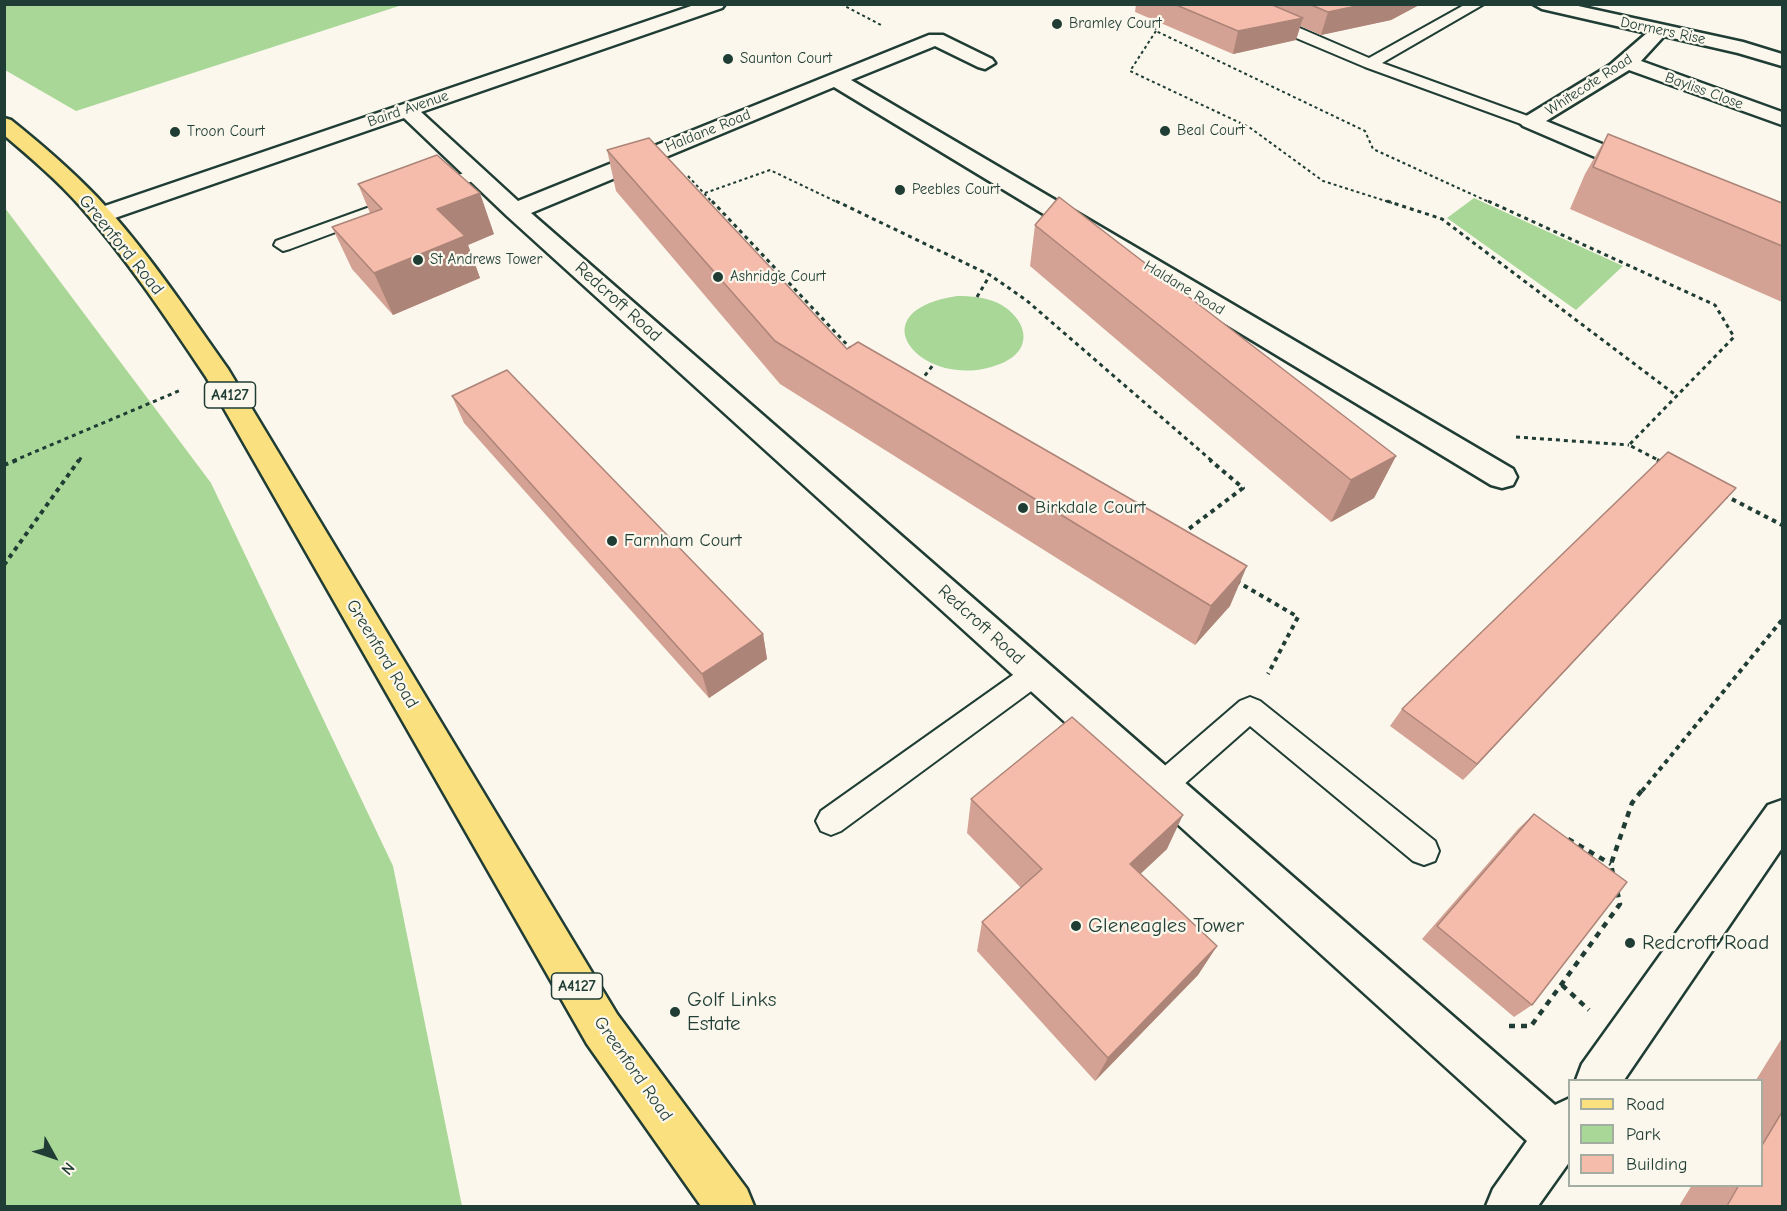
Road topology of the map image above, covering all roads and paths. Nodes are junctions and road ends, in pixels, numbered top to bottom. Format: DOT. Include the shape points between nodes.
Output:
graph roads {
  1 [pos="716,4"];
  2 [pos="1235,4"];
  3 [pos="1477,4"];
  4 [pos="1542,4"];
  5 [pos="1149,13"];
  6 [pos="1659,30"];
  7 [pos="1156,31"];
  8 [pos="1782,60"];
  9 [pos="1626,62"];
  10 [pos="985,63"];
  11 [pos="1370,64"];
  12 [pos="836,80"];
  13 [pos="407,110"];
  14 [pos="1782,119"];
  15 [pos="1530,122"];
  16 [pos="4,124"];
  17 [pos="658,150"];
  18 [pos="1654,173"];
  19 [pos="475,174"];
  20 [pos="705,193"];
  21 [pos="515,211"];
  22 [pos="101,215"];
  23 [pos="283,244"];
  24 [pos="990,275"];
  25 [pos="977,297"];
  26 [pos="855,352"];
  27 [pos="933,364"];
  28 [pos="218,375"];
  29 [pos="919,383"];
  30 [pos="1677,396"];
  31 [pos="1514,436"];
  32 [pos="1629,444"];
  33 [pos="83,454"];
  34 [pos="4,465"];
  35 [pos="1670,466"];
  36 [pos="1502,477"];
  37 [pos="1721,493"];
  38 [pos="1782,525"];
  39 [pos="1180,536"];
  40 [pos="4,565"];
  41 [pos="1230,577"];
  42 [pos="1782,620"];
  43 [pos="1036,673"];
  44 [pos="1250,709"];
  45 [pos="1163,785"];
  46 [pos="831,821"];
  47 [pos="1779,831"];
  48 [pos="1568,839"];
  49 [pos="1424,851"];
  50 [pos="1611,864"];
  51 [pos="1501,1026"];
  52 [pos="1599,1079"];
  53 [pos="1564,1130"];
  54 [pos="730,1206"];
  55 [pos="1510,1206"];
  1 -- 13 [label="street, Baird Avenue"];
  2 -- 11 [label="lane"];
  3 -- 11 [label="lane"];
  4 -- 6 [label="street, Dormers Rise"];
  5 -- 7 [label="path"];
  6 -- 8 [label="street, Dormers Rise"];
  6 -- 9 [label="street, Whitecote Road" via="1650,44"];
  7 -- 30 [label="path" via="1130,71 1249,127 1323,181 1442,219"];
  7 -- 30 [label="path" via="1365,131 1373,149 1715,305 1734,337"];
  9 -- 14 [label="street, Bayliss Close"];
  9 -- 15 [label="street, Whitecote Road"];
  10 -- 12 [label="street, Haldane Road" via="936,39"];
  11 -- 15 [label="lane"];
  12 -- 17 [label="street, Haldane Road"];
  12 -- 36 [label="street, Haldane Road"];
  13 -- 19 [label="street, Redcroft Road"];
  13 -- 22 [label="street, Baird Avenue"];
  15 -- 18 [label="street, Whitecote Road"];
  16 -- 22 [label="main road, Greenford Road / A4127"];
  17 -- 20 [label="path"];
  17 -- 21 [label="street, Haldane Road"];
  19 -- 21 [label="street, Redcroft Road"];
  19 -- 23 [label="lane"];
  20 -- 24 [label="path" via="770,170"];
  20 -- 26 [label="path"];
  21 -- 43 [label="street, Redcroft Road"];
  22 -- 28 [label="main road, Greenford Road / A4127" via="157,286"];
  24 -- 25 [label="path"];
  24 -- 39 [label="path" via="1026,300 1242,488"];
  27 -- 29 [label="path"];
  28 -- 34 [label="path"];
  28 -- 54 [label="main road, Greenford Road / A4127" via="602,1029"];
  30 -- 32 [label="path"];
  31 -- 32 [label="path"];
  32 -- 35 [label="path"];
  33 -- 40 [label="path"];
  37 -- 38 [label="path"];
  41 -- 44 [label="path" via="1298,617"];
  42 -- 50 [label="path" via="1632,803"];
  43 -- 45 [label="street, Redcroft Road"];
  43 -- 46 [label="lane"];
  44 -- 45 [label="lane"];
  44 -- 49 [label="lane"];
  45 -- 53 [label="street, Redcroft Road"];
  47 -- 52 [label="street"];
  48 -- 50 [label="path"];
  50 -- 51 [label="path" via="1620,904 1531,1026"];
  53 -- 55 [label="street"];
}
